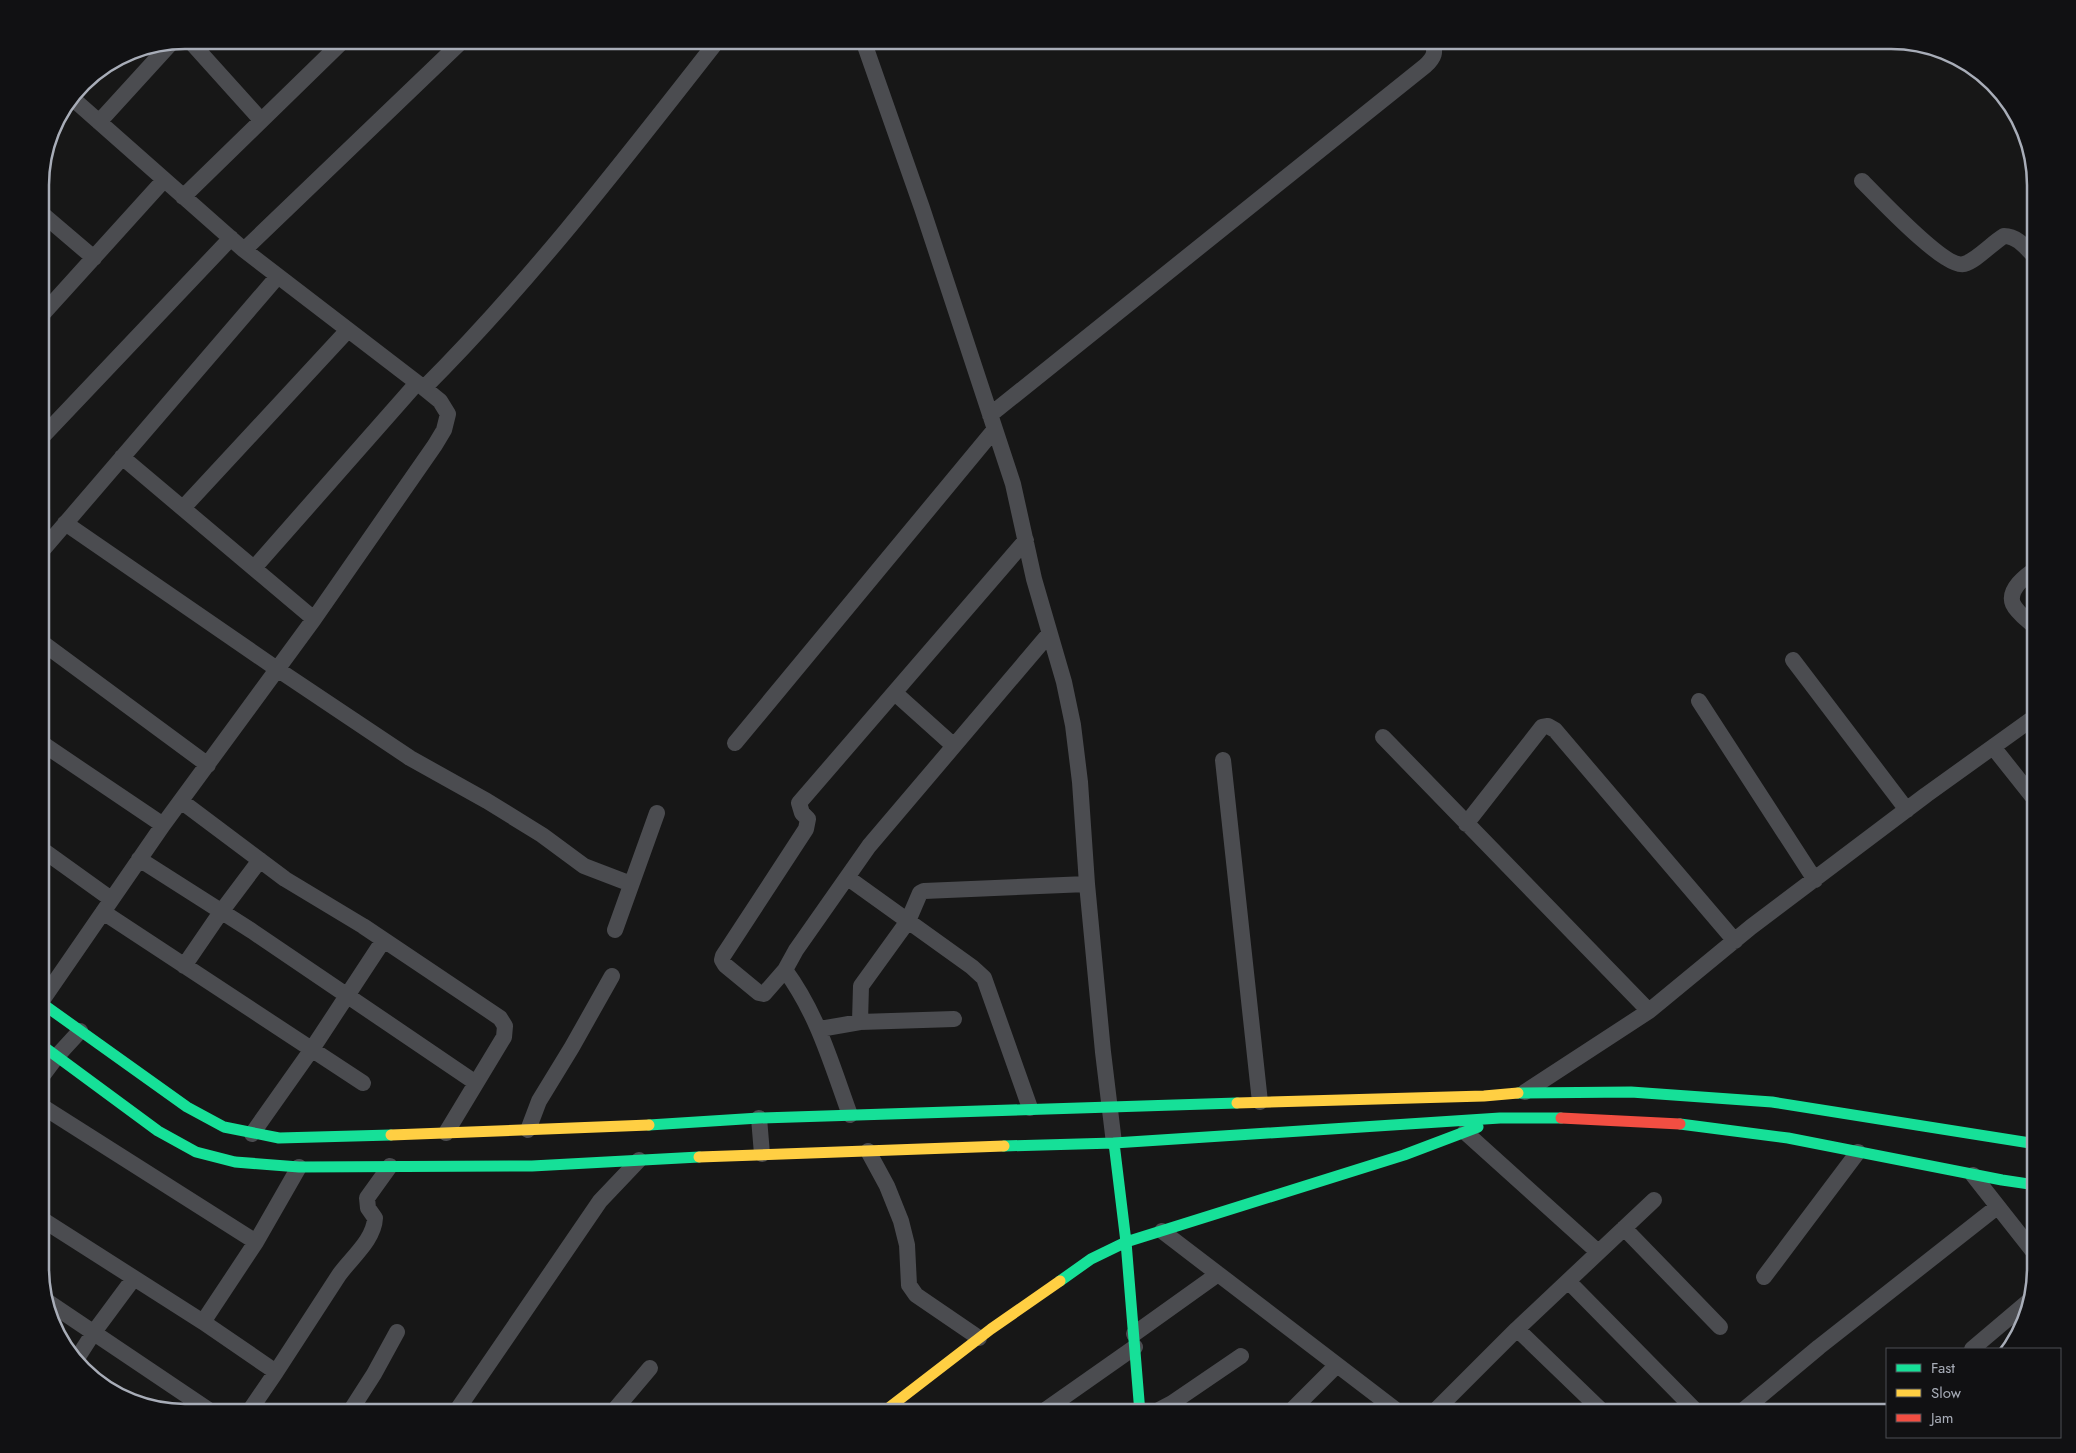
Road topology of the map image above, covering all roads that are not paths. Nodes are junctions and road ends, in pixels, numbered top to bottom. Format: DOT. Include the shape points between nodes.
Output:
graph roads {
  1 [pos="197,49"];
  2 [pos="335,49"];
  3 [pos="454,49"];
  4 [pos="711,49"];
  5 [pos="866,49"];
  6 [pos="1434,49"];
  7 [pos="164,50"];
  8 [pos="77,102"];
  9 [pos="261,120"];
  10 [pos="99,122"];
  11 [pos="164,180"];
  12 [pos="1862,181"];
  13 [pos="183,196"];
  14 [pos="49,220"];
  15 [pos="231,238"];
  16 [pos="2027,249"];
  17 [pos="244,250"];
  18 [pos="94,258"];
  19 [pos="278,276"];
  20 [pos="49,307"];
  21 [pos="348,330"];
  22 [pos="421,386"];
  23 [pos="993,422"];
  24 [pos="49,429"];
  25 [pos="122,457"];
  26 [pos="183,508"];
  27 [pos="65,523"];
  28 [pos="1026,540"];
  29 [pos="49,542"];
  30 [pos="254,568"];
  31 [pos="2027,576"];
  32 [pos="314,619"];
  33 [pos="2027,619"];
  34 [pos="1049,634"];
  35 [pos="49,648"];
  36 [pos="1793,660"];
  37 [pos="277,670"];
  38 [pos="895,693"];
  39 [pos="1699,701"];
  40 [pos="2027,722"];
  41 [pos="1382,737"];
  42 [pos="735,743"];
  43 [pos="954,746"];
  44 [pos="1993,746"];
  45 [pos="49,748"];
  46 [pos="1223,760"];
  47 [pos="208,765"];
  48 [pos="2027,790"];
  49 [pos="181,801"];
  50 [pos="1907,810"];
  51 [pos="657,813"];
  52 [pos="1466,824"];
  53 [pos="163,825"];
  54 [pos="49,856"];
  55 [pos="140,859"];
  56 [pos="260,860"];
  57 [pos="848,878"];
  58 [pos="1815,880"];
  59 [pos="631,884"];
  60 [pos="1087,884"];
  61 [pos="107,906"];
  62 [pos="221,912"];
  63 [pos="908,921"];
  64 [pos="615,930"];
  65 [pos="383,941"];
  66 [pos="1735,941"];
  67 [pos="184,966"];
  68 [pos="785,970"];
  69 [pos="612,976"];
  70 [pos="49,990"];
  71 [pos="348,996"];
  72 [pos="1649,1012"];
  73 [pos="49,1013"];
  74 [pos="954,1018"];
  75 [pos="860,1022"];
  76 [pos="820,1030"];
  77 [pos="69,1042"];
  78 [pos="49,1043"];
  79 [pos="312,1050"];
  80 [pos="49,1068"];
  81 [pos="363,1083"];
  82 [pos="476,1083"];
  83 [pos="1522,1096"];
  84 [pos="1260,1102"];
  85 [pos="1030,1108"];
  86 [pos="49,1111"];
  87 [pos="850,1114"];
  88 [pos="1503,1116"];
  89 [pos="1113,1126"];
  90 [pos="528,1130"];
  91 [pos="1465,1132"];
  92 [pos="446,1133"];
  93 [pos="252,1134"];
  94 [pos="760,1135"];
  95 [pos="2027,1143"];
  96 [pos="868,1151"];
  97 [pos="1858,1152"];
  98 [pos="638,1160"];
  99 [pos="390,1166"];
  100 [pos="299,1167"];
  101 [pos="1973,1175"];
  102 [pos="2027,1184"];
  103 [pos="1654,1200"];
  104 [pos="1997,1207"];
  105 [pos="49,1224"];
  106 [pos="1624,1228"];
  107 [pos="1162,1231"];
  108 [pos="256,1242"];
  109 [pos="1126,1242"];
  110 [pos="2027,1244"];
  111 [pos="1598,1252"];
  112 [pos="1218,1274"];
  113 [pos="1764,1277"];
  114 [pos="134,1278"];
  115 [pos="1568,1281"];
  116 [pos="54,1306"];
  117 [pos="2022,1307"];
  118 [pos="203,1322"];
  119 [pos="1720,1327"];
  120 [pos="1517,1328"];
  121 [pos="94,1332"];
  122 [pos="397,1332"];
  123 [pos="979,1338"];
  124 [pos="1134,1340"];
  125 [pos="1973,1348"];
  126 [pos="80,1354"];
  127 [pos="1240,1356"];
  128 [pos="1336,1365"];
  129 [pos="650,1368"];
  130 [pos="276,1372"];
  131 [pos="200,1404"];
  132 [pos="254,1404"];
  133 [pos="355,1404"];
  134 [pos="461,1404"];
  135 [pos="620,1404"];
  136 [pos="894,1404"];
  137 [pos="1052,1404"];
  138 [pos="1139,1404"];
  139 [pos="1170,1404"];
  140 [pos="1298,1404"];
  141 [pos="1386,1404"];
  142 [pos="1442,1404"];
  143 [pos="1595,1404"];
  144 [pos="1689,1404"];
  145 [pos="1751,1404"];
  1 -- 9 [label="street"];
  2 -- 9 [label="street"];
  3 -- 17 [label="street"];
  4 -- 22 [label="street" via="577,219 473,340"];
  5 -- 23 [label="street"];
  6 -- 23 [label="street" via="1432,59 1425,66"];
  7 -- 10 [label="street"];
  8 -- 10 [label="street"];
  9 -- 13 [label="street"];
  10 -- 11 [label="street"];
  11 -- 13 [label="street"];
  11 -- 18 [label="street"];
  12 -- 16 [label="street" via="1917,235 1954,264 1965,264 2004,236 2011,236"];
  13 -- 15 [label="street"];
  14 -- 18 [label="street"];
  15 -- 17 [label="street"];
  15 -- 24 [label="street"];
  17 -- 19 [label="street"];
  18 -- 20 [label="street"];
  19 -- 21 [label="street"];
  19 -- 25 [label="street"];
  21 -- 22 [label="street"];
  21 -- 26 [label="street"];
  22 -- 30 [label="street"];
  22 -- 32 [label="street" via="440,401 448,414 444,430"];
  23 -- 28 [label="street" via="1013,484"];
  23 -- 42 [label="street"];
  25 -- 26 [label="street"];
  25 -- 27 [label="street"];
  26 -- 30 [label="street"];
  27 -- 29 [label="street"];
  27 -- 37 [label="street"];
  28 -- 34 [label="street"];
  28 -- 38 [label="street"];
  30 -- 32 [label="street"];
  31 -- 33 [label="street" via="2017,585 2012,596 2013,604"];
  32 -- 37 [label="street"];
  34 -- 43 [label="street"];
  34 -- 60 [label="street" via="1064,682 1072,726 1080,782"];
  35 -- 47 [label="street"];
  36 -- 50 [label="street"];
  37 -- 47 [label="street"];
  37 -- 59 [label="street" via="410,758 542,835 584,866"];
  38 -- 43 [label="street"];
  38 -- 68 [label="street" via="799,803 802,814 808,819 806,829 722,960 764,994"];
  39 -- 58 [label="street"];
  40 -- 44 [label="street"];
  41 -- 52 [label="street"];
  43 -- 57 [label="street" via="869,846"];
  44 -- 48 [label="street"];
  44 -- 50 [label="street"];
  45 -- 53 [label="street"];
  46 -- 84 [label="street"];
  47 -- 49 [label="street"];
  49 -- 53 [label="street"];
  49 -- 56 [label="street"];
  50 -- 58 [label="street"];
  51 -- 59 [label="street"];
  52 -- 66 [label="street" via="1542,728 1548,726"];
  52 -- 72 [label="street"];
  53 -- 55 [label="street"];
  54 -- 61 [label="street"];
  55 -- 61 [label="street"];
  55 -- 62 [label="street"];
  56 -- 62 [label="street"];
  56 -- 65 [label="street"];
  57 -- 63 [label="street"];
  57 -- 68 [label="street"];
  58 -- 66 [label="street"];
  59 -- 64 [label="street"];
  60 -- 63 [label="street" via="924,891"];
  60 -- 89 [label="street"];
  61 -- 67 [label="street"];
  61 -- 70 [label="street"];
  62 -- 67 [label="street"];
  62 -- 71 [label="street"];
  63 -- 75 [label="street" via="861,986"];
  63 -- 85 [label="street" via="984,978"];
  65 -- 71 [label="street"];
  65 -- 82 [label="street" via="500,1018 505,1026 504,1037"];
  66 -- 72 [label="street"];
  67 -- 79 [label="street"];
  68 -- 76 [label="street"];
  69 -- 90 [label="street" via="539,1101"];
  71 -- 79 [label="street"];
  71 -- 82 [label="street"];
  72 -- 83 [label="street"];
  73 -- 77 [label="street"];
  74 -- 75 [label="street"];
  75 -- 76 [label="street"];
  76 -- 87 [label="street"];
  77 -- 78 [label="street"];
  77 -- 80 [label="street"];
  77 -- 93 [label="street" via="224,1127"];
  77 -- 100 [label="street" via="136,1115 196,1152 235,1162"];
  79 -- 81 [label="street"];
  79 -- 93 [label="street"];
  82 -- 92 [label="street"];
  83 -- 84 [label="street"];
  83 -- 88 [label="street"];
  83 -- 95 [label="street" via="1631,1092 1772,1102"];
  84 -- 89 [label="street"];
  85 -- 87 [label="street"];
  85 -- 89 [label="street"];
  86 -- 108 [label="street"];
  87 -- 94 [label="street"];
  88 -- 89 [label="street"];
  88 -- 91 [label="street"];
  88 -- 97 [label="street" via="1684,1124 1759,1133"];
  89 -- 96 [label="street"];
  89 -- 109 [label="street"];
  90 -- 92 [label="street"];
  90 -- 94 [label="street" via="654,1125"];
  91 -- 107 [label="street" via="1404,1156"];
  91 -- 111 [label="street"];
  92 -- 93 [label="street" via="279,1138"];
  94 -- 96 [label="street"];
  94 -- 98 [label="street"];
  96 -- 123 [label="street" via="901,1221 909,1286 916,1295"];
  97 -- 101 [label="street"];
  97 -- 113 [label="street"];
  98 -- 99 [label="street" via="532,1166"];
  98 -- 134 [label="street" via="600,1201"];
  99 -- 100 [label="street"];
  99 -- 130 [label="street" via="367,1198 368,1208 375,1218 369,1235 340,1273"];
  100 -- 108 [label="street"];
  101 -- 102 [label="street"];
  101 -- 104 [label="street"];
  103 -- 106 [label="street"];
  104 -- 110 [label="street"];
  104 -- 145 [label="street"];
  105 -- 114 [label="street"];
  106 -- 111 [label="street"];
  106 -- 119 [label="street"];
  107 -- 109 [label="street"];
  107 -- 112 [label="street"];
  108 -- 118 [label="street"];
  109 -- 123 [label="street" via="1091,1259"];
  109 -- 124 [label="street"];
  111 -- 115 [label="street"];
  112 -- 124 [label="street"];
  112 -- 128 [label="street"];
  114 -- 118 [label="street"];
  114 -- 121 [label="street"];
  115 -- 120 [label="street"];
  115 -- 144 [label="street"];
  116 -- 121 [label="street"];
  117 -- 125 [label="street"];
  118 -- 130 [label="street"];
  120 -- 142 [label="street"];
  120 -- 143 [label="street"];
  121 -- 126 [label="street"];
  121 -- 131 [label="street"];
  122 -- 133 [label="street"];
  123 -- 136 [label="street"];
  124 -- 137 [label="street"];
  124 -- 138 [label="street"];
  127 -- 139 [label="street"];
  128 -- 140 [label="street"];
  128 -- 141 [label="street"];
  129 -- 135 [label="street"];
  130 -- 132 [label="street"];
}
